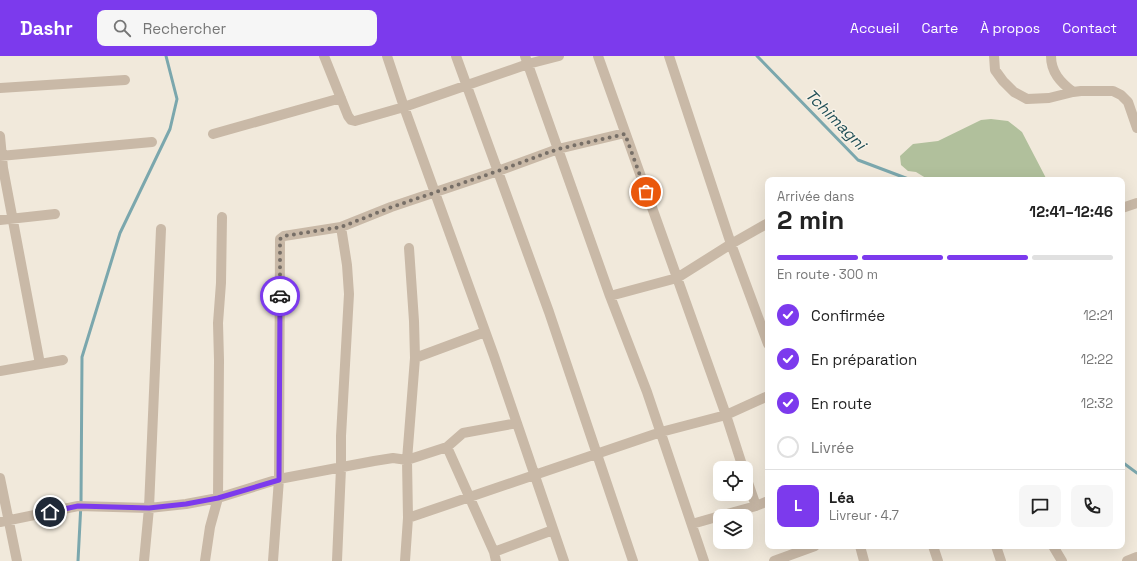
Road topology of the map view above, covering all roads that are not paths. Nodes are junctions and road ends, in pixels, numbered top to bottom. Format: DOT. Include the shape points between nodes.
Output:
graph roads {
  1 [pos="324,56"];
  2 [pos="387,56"];
  3 [pos="456,56"];
  4 [pos="559,56"];
  5 [pos="598,56"];
  6 [pos="670,56"];
  7 [pos="994,56"];
  8 [pos="1051,56"];
  9 [pos="526,60"];
  10 [pos="125,80"];
  11 [pos="466,85"];
  12 [pos="0,88"];
  13 [pos="1073,92"];
  14 [pos="341,98"];
  15 [pos="404,107"];
  16 [pos="1137,128"];
  17 [pos="213,134"];
  18 [pos="625,134"];
  19 [pos="0,136"];
  20 [pos="152,142"];
  21 [pos="558,149"];
  22 [pos="1,156"];
  23 [pos="498,171"];
  24 [pos="435,192"];
  25 [pos="1137,203"];
  26 [pos="1125,207"];
  27 [pos="55,214"];
  28 [pos="222,217"];
  29 [pos="12,218"];
  30 [pos="0,220"];
  31 [pos="765,225"];
  32 [pos="341,227"];
  33 [pos="161,229"];
  34 [pos="731,244"];
  35 [pos="408,248"];
  36 [pos="677,278"];
  37 [pos="610,296"];
  38 [pos="485,332"];
  39 [pos="765,336"];
  40 [pos="415,358"];
  41 [pos="63,360"];
  42 [pos="40,364"];
  43 [pos="0,371"];
  44 [pos="765,397"];
  45 [pos="726,415"];
  46 [pos="517,423"];
  47 [pos="661,432"];
  48 [pos="447,448"];
  49 [pos="596,454"];
  50 [pos="407,460"];
  51 [pos="741,461"];
  52 [pos="341,468"];
  53 [pos="534,475"];
  54 [pos="0,478"];
  55 [pos="279,480"];
  56 [pos="470,497"];
  57 [pos="753,497"];
  58 [pos="218,498"];
  59 [pos="765,502"];
  60 [pos="756,506"];
  61 [pos="149,508"];
  62 [pos="745,509"];
  63 [pos="408,518"];
  64 [pos="713,518"];
  65 [pos="4,521"];
  66 [pos="692,524"];
  67 [pos="553,530"];
  68 [pos="808,549"];
  69 [pos="861,549"];
  70 [pos="934,549"];
  71 [pos="997,549"];
  72 [pos="1055,549"];
  73 [pos="495,557"];
  74 [pos="1137,557"];
  75 [pos="17,561"];
  76 [pos="144,561"];
  77 [pos="205,561"];
  78 [pos="273,561"];
  79 [pos="337,561"];
  80 [pos="405,561"];
  81 [pos="564,561"];
  82 [pos="634,561"];
  83 [pos="704,561"];
  84 [pos="774,561"];
  85 [pos="864,561"];
  86 [pos="938,561"];
  87 [pos="1001,561"];
  88 [pos="1062,561"];
  89 [pos="1127,561"];
  1 -- 14 [label="street"];
  2 -- 15 [label="street"];
  3 -- 11 [label="street"];
  4 -- 9 [label="street"];
  5 -- 18 [label="street"];
  6 -- 34 [label="street"];
  7 -- 13 [label="street" via="995,70 1003,81 1014,92 1027,99 1049,98"];
  8 -- 13 [label="street" via="1055,73 1062,84"];
  9 -- 11 [label="street"];
  9 -- 21 [label="street"];
  10 -- 12 [label="street"];
  11 -- 15 [label="street"];
  11 -- 23 [label="street"];
  13 -- 16 [label="street" via="1113,91 1121,95 1128,102"];
  14 -- 15 [label="street" via="351,120 355,121"];
  14 -- 17 [label="street"];
  15 -- 24 [label="street"];
  18 -- 21 [label="street"];
  18 -- 36 [label="street"];
  19 -- 22 [label="street"];
  20 -- 22 [label="street"];
  21 -- 23 [label="street"];
  21 -- 37 [label="street"];
  22 -- 29 [label="street"];
  23 -- 24 [label="street"];
  23 -- 49 [label="street" via="549,312"];
  24 -- 32 [label="street"];
  24 -- 38 [label="street"];
  25 -- 26 [label="street"];
  27 -- 29 [label="street"];
  28 -- 58 [label="street" via="218,323"];
  29 -- 30 [label="street"];
  29 -- 42 [label="street"];
  31 -- 34 [label="street"];
  32 -- 52 [label="street" via="349,294"];
  32 -- 55 [label="street" via="284,236 280,239"];
  33 -- 61 [label="street"];
  34 -- 36 [label="street"];
  34 -- 39 [label="street"];
  35 -- 40 [label="street"];
  36 -- 37 [label="street"];
  36 -- 45 [label="street"];
  37 -- 47 [label="street"];
  38 -- 40 [label="street"];
  38 -- 46 [label="street"];
  40 -- 50 [label="street"];
  41 -- 42 [label="street"];
  42 -- 43 [label="street"];
  44 -- 45 [label="street"];
  45 -- 47 [label="street"];
  45 -- 51 [label="street"];
  46 -- 48 [label="street" via="463,433"];
  46 -- 53 [label="street"];
  47 -- 49 [label="street"];
  47 -- 66 [label="street"];
  48 -- 50 [label="street"];
  48 -- 56 [label="street"];
  49 -- 53 [label="street"];
  49 -- 82 [label="street"];
  50 -- 52 [label="street" via="387,459"];
  50 -- 63 [label="street"];
  52 -- 55 [label="street"];
  52 -- 79 [label="street"];
  53 -- 56 [label="street"];
  53 -- 67 [label="street"];
  54 -- 65 [label="street"];
  55 -- 58 [label="street"];
  55 -- 78 [label="street"];
  56 -- 63 [label="street"];
  56 -- 73 [label="street"];
  57 -- 60 [label="street"];
  58 -- 61 [label="street"];
  58 -- 77 [label="street"];
  59 -- 60 [label="street"];
  60 -- 62 [label="street"];
  61 -- 65 [label="street" via="78,506"];
  61 -- 76 [label="street"];
  63 -- 80 [label="street"];
  64 -- 66 [label="street"];
  65 -- 75 [label="street"];
  66 -- 83 [label="street"];
  67 -- 73 [label="street"];
  67 -- 81 [label="street"];
  68 -- 84 [label="street"];
  69 -- 85 [label="street"];
  70 -- 86 [label="street"];
  71 -- 87 [label="street"];
  72 -- 88 [label="street"];
  74 -- 89 [label="street"];
}
